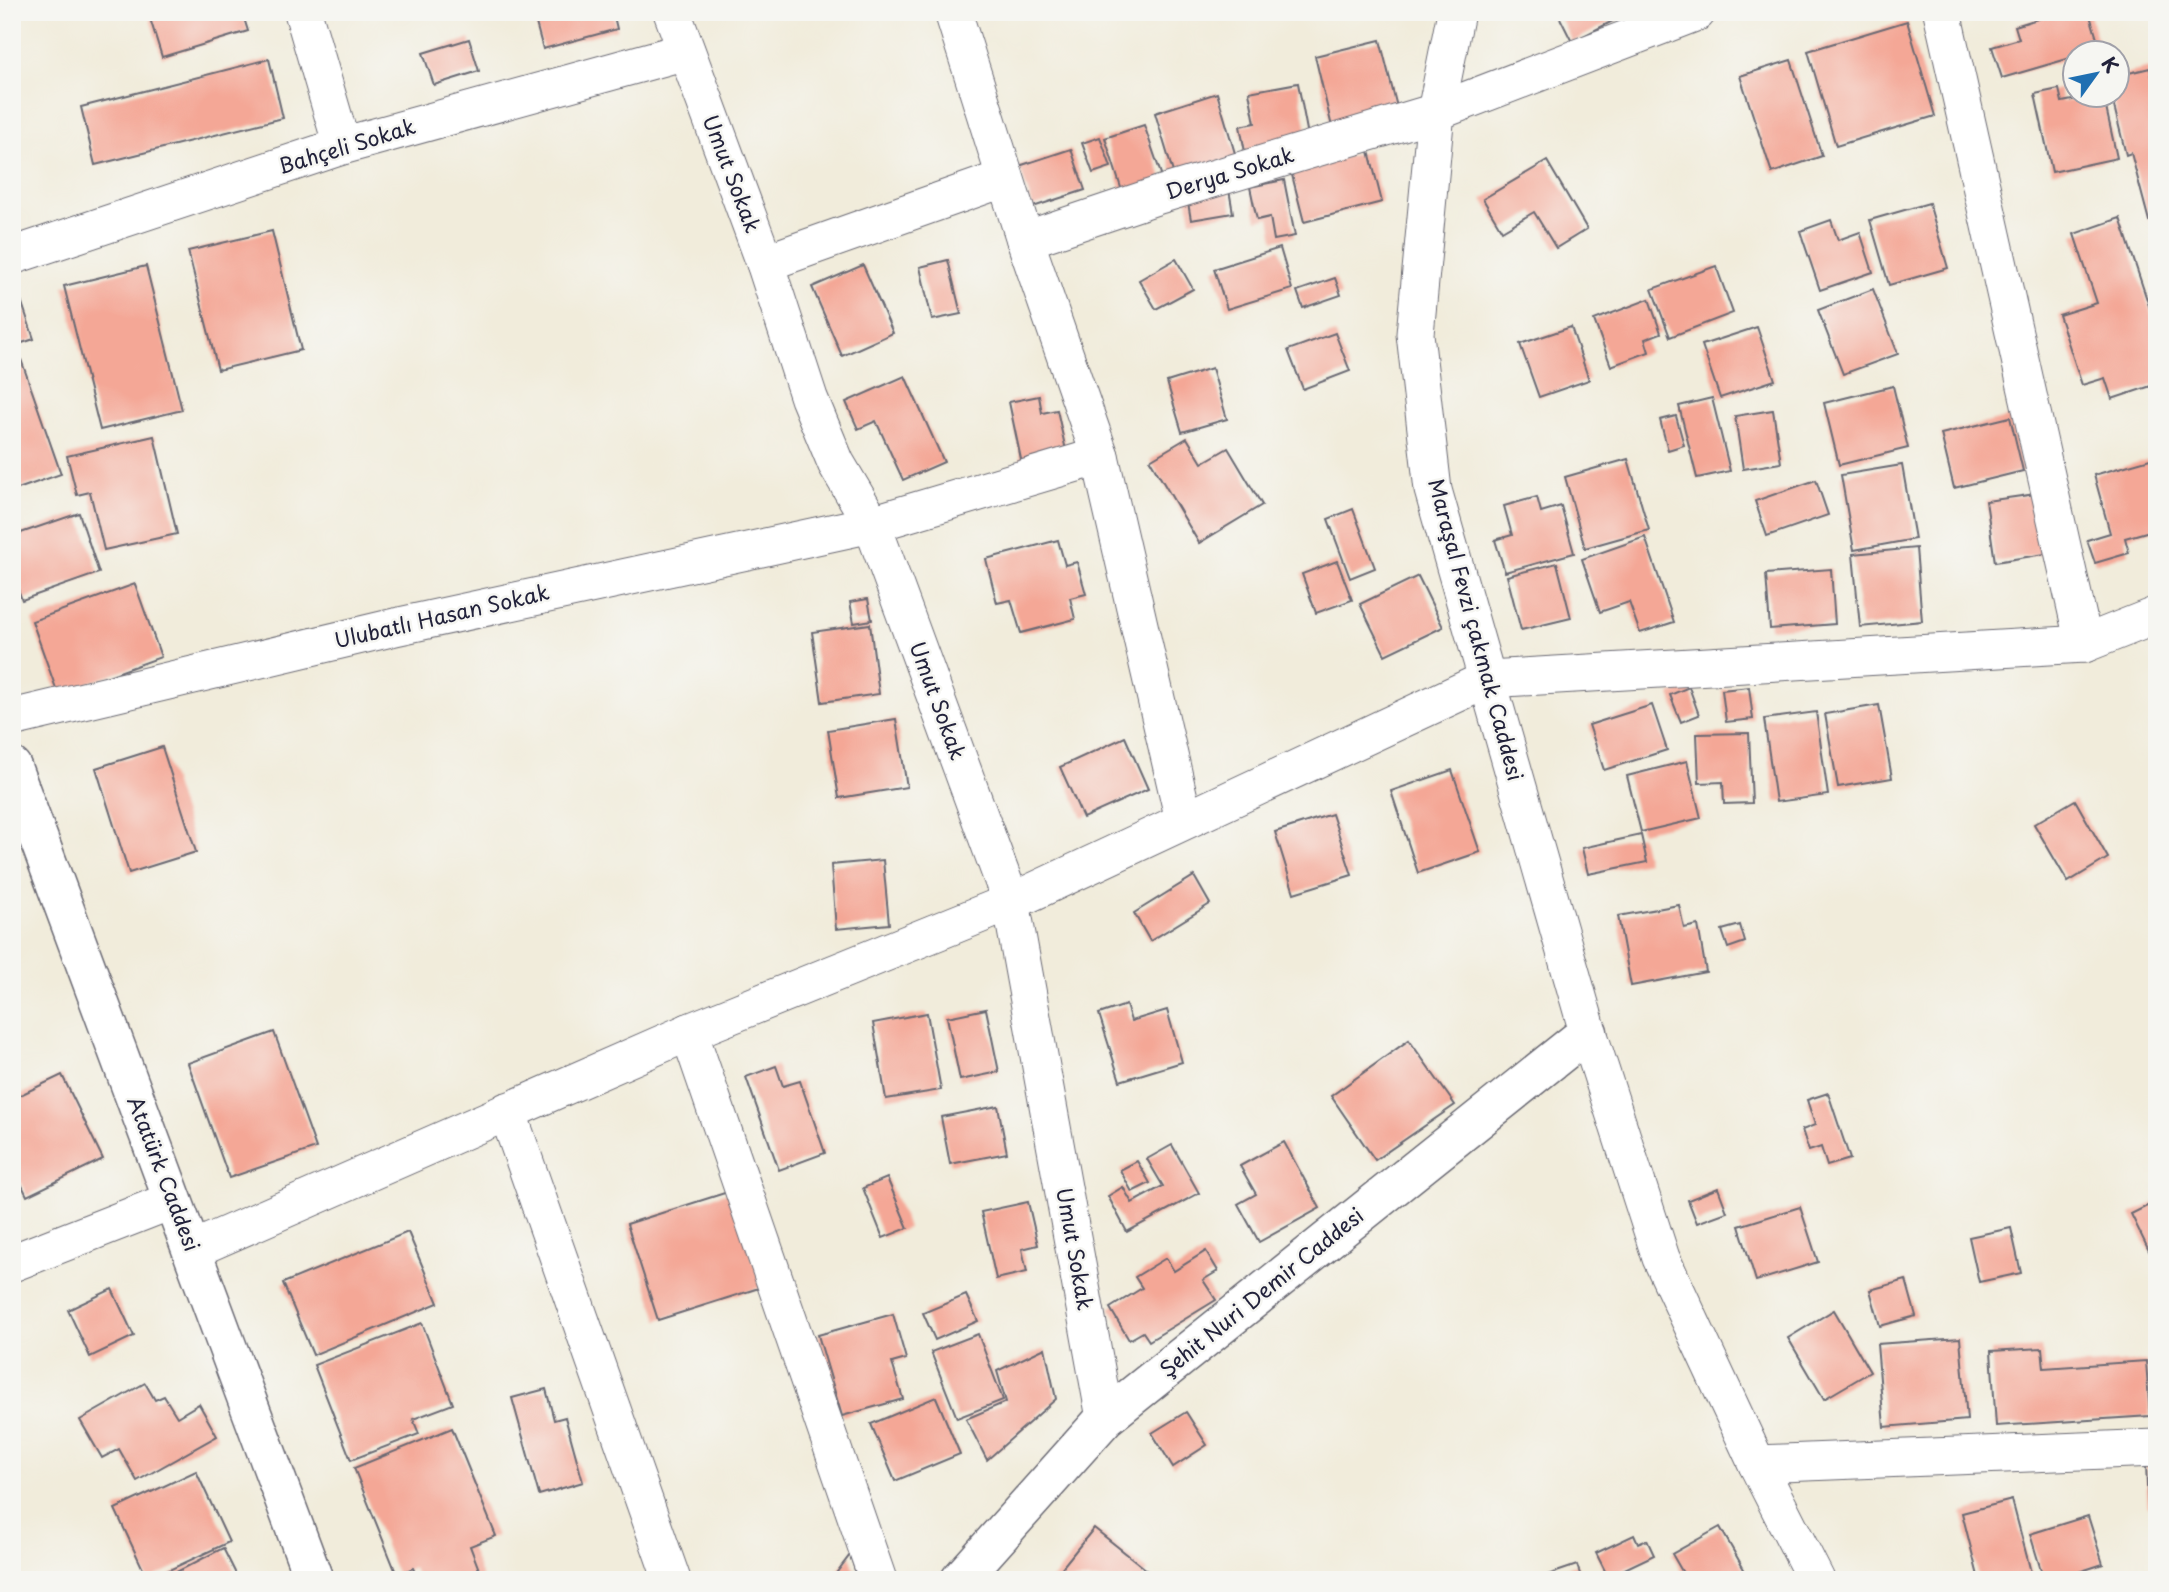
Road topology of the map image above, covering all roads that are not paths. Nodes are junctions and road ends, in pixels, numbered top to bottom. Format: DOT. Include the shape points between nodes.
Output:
graph roads {
  1 [pos="303,12"];
  2 [pos="672,12"];
  3 [pos="953,12"];
  4 [pos="1456,12"];
  5 [pos="1697,12"];
  6 [pos="1942,12"];
  7 [pos="686,51"];
  8 [pos="1436,112"];
  9 [pos="342,146"];
  10 [pos="1005,178"];
  11 [pos="1025,240"];
  12 [pos="12,256"];
  13 [pos="765,263"];
  14 [pos="1100,456"];
  15 [pos="872,524"];
  16 [pos="2157,615"];
  17 [pos="2084,644"];
  18 [pos="1488,679"];
  19 [pos="12,718"];
  20 [pos="12,767"];
  21 [pos="1184,820"];
  22 [pos="1011,902"];
  23 [pos="689,1032"];
  24 [pos="1588,1032"];
  25 [pos="508,1111"];
  26 [pos="173,1200"];
  27 [pos="192,1250"];
  28 [pos="12,1263"];
  29 [pos="1105,1418"];
  30 [pos="2157,1448"];
  31 [pos="1757,1464"];
  32 [pos="314,1580"];
  33 [pos="673,1580"];
  34 [pos="878,1580"];
  35 [pos="960,1580"];
  36 [pos="1816,1580"];
  1 -- 9 [label="street"];
  2 -- 7 [label="street, Umut Sokak"];
  3 -- 10 [label="street"];
  4 -- 8 [label="street, Maraşal Fevzi çakmak Caddesi"];
  5 -- 8 [label="street, Derya Sokak"];
  6 -- 17 [label="street"];
  7 -- 9 [label="street, Bahçeli Sokak"];
  7 -- 13 [label="street, Umut Sokak"];
  8 -- 11 [label="street, Derya Sokak"];
  8 -- 18 [label="street, Maraşal Fevzi çakmak Caddesi" via="1415,334 1433,490"];
  9 -- 12 [label="street, Bahçeli Sokak"];
  10 -- 11 [label="street"];
  10 -- 13 [label="street"];
  11 -- 14 [label="street"];
  13 -- 15 [label="street, Umut Sokak" via="809,398 836,463"];
  14 -- 15 [label="street, Ulubatlı Hasan Sokak"];
  14 -- 21 [label="street"];
  15 -- 19 [label="street, Ulubatlı Hasan Sokak" via="409,624"];
  15 -- 22 [label="street, Umut Sokak"];
  16 -- 17 [label="street"];
  17 -- 18 [label="street"];
  18 -- 21 [label="street"];
  18 -- 24 [label="street, Maraşal Fevzi çakmak Caddesi"];
  20 -- 26 [label="street, Atatürk Caddesi"];
  21 -- 22 [label="street"];
  22 -- 23 [label="street"];
  22 -- 29 [label="street, Umut Sokak"];
  23 -- 25 [label="street"];
  23 -- 34 [label="street"];
  24 -- 29 [label="street, Şehit Nuri Demir Caddesi"];
  24 -- 31 [label="street, Maraşal Fevzi çakmak Caddesi" via="1661,1258"];
  25 -- 27 [label="street"];
  25 -- 33 [label="street"];
  26 -- 27 [label="street, Atatürk Caddesi"];
  26 -- 28 [label="street"];
  27 -- 32 [label="street, Atatürk Caddesi"];
  29 -- 35 [label="street, Şehit Nuri Demir Caddesi"];
  30 -- 31 [label="street"];
  31 -- 36 [label="street, Maraşal Fevzi çakmak Caddesi"];
}
